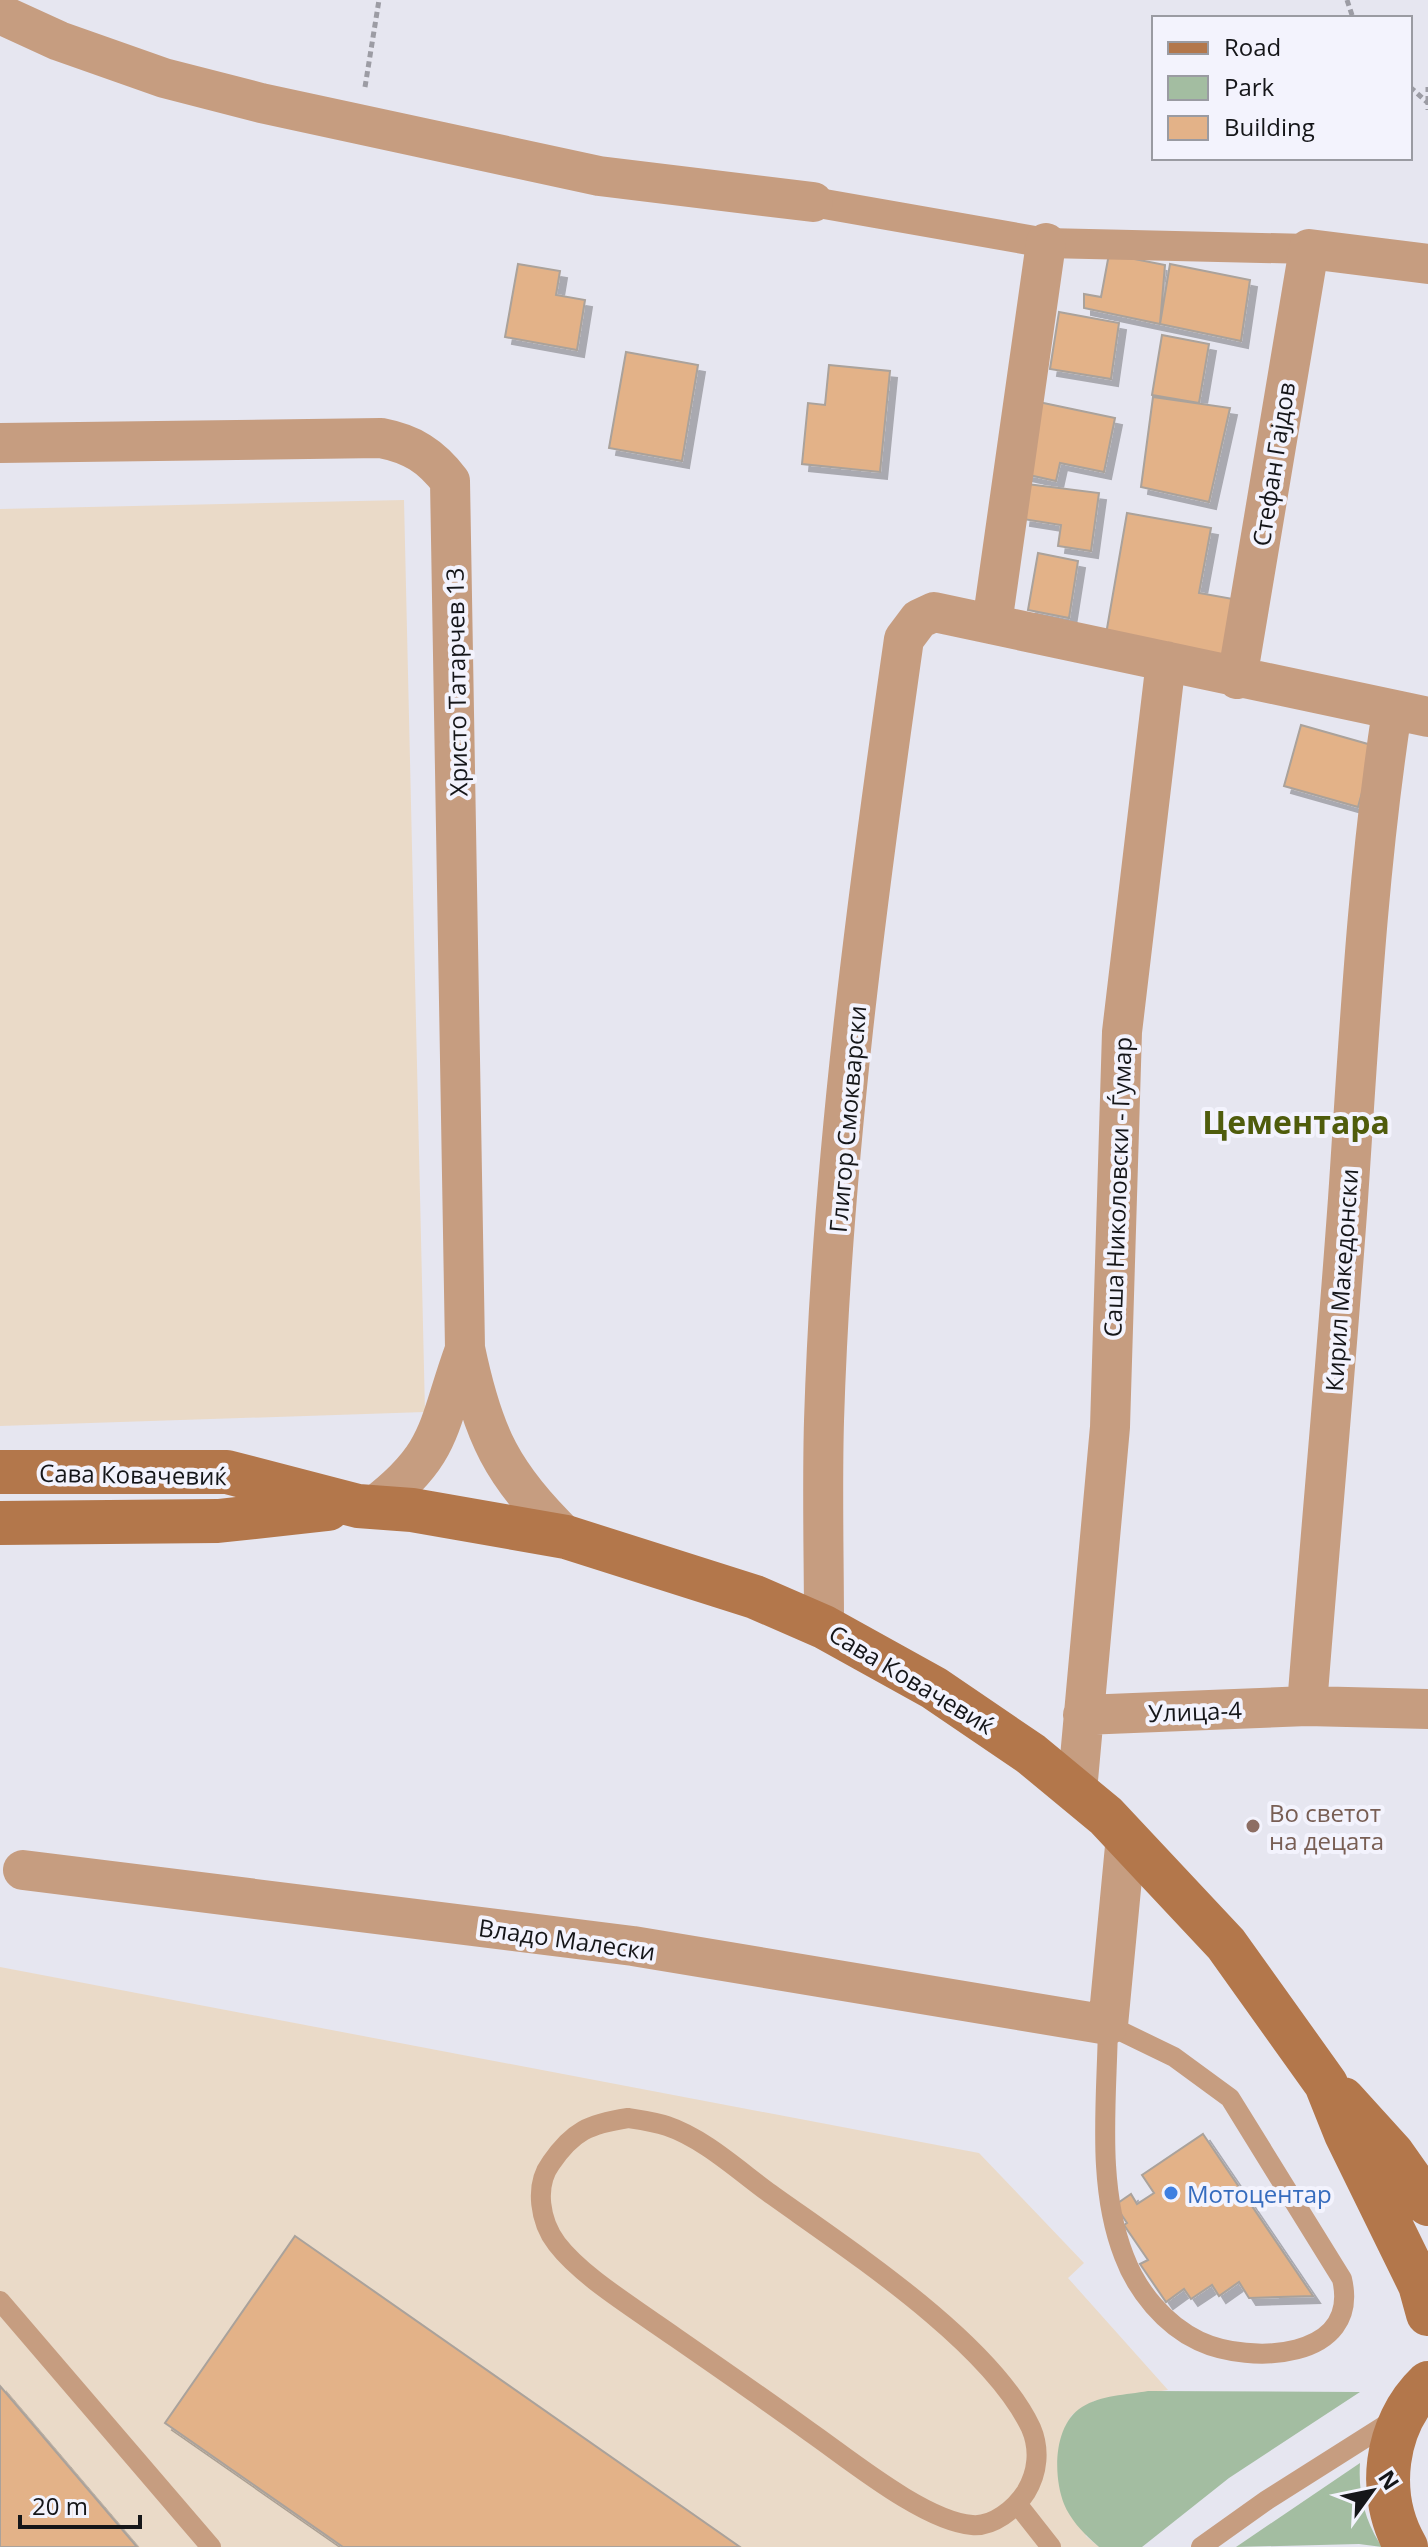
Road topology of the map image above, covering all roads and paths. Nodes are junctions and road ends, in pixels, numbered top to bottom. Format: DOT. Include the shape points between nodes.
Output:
graph roads {
  1 [pos="379,0"];
  2 [pos="0,14"];
  3 [pos="1428,87"];
  4 [pos="1412,89"];
  5 [pos="1428,103"];
  6 [pos="1428,110"];
  7 [pos="359,123"];
  8 [pos="813,202"];
  9 [pos="1046,243"];
  10 [pos="1309,249"];
  11 [pos="1428,264"];
  12 [pos="0,443"];
  13 [pos="992,624"];
  14 [pos="1166,661"];
  15 [pos="1237,679"];
  16 [pos="1410,714"];
  17 [pos="465,1348"];
  18 [pos="0,1472"];
  19 [pos="366,1506"];
  20 [pos="0,1523"];
  21 [pos="566,1537"];
  22 [pos="824,1627"];
  23 [pos="1307,1706"];
  24 [pos="1428,1709"];
  25 [pos="1083,1715"];
  26 [pos="1077,1791"];
  27 [pos="1126,1836"];
  28 [pos="23,1870"];
  29 [pos="1108,2025"];
  30 [pos="1326,2084"];
  31 [pos="1428,2204"];
  32 [pos="0,2301"];
  33 [pos="1428,2314"];
  34 [pos="1420,2385"];
  35 [pos="1018,2505"];
  36 [pos="211,2547"];
  37 [pos="1051,2547"];
  38 [pos="1201,2547"];
  39 [pos="1406,2547"];
  1 -- 7 [label="path"];
  2 -- 7 [label="street" via="164,78"];
  3 -- 5 [label="path"];
  4 -- 5 [label="path"];
  5 -- 6 [label="path"];
  7 -- 8 [label="street" via="599,176"];
  8 -- 9 [label="street"];
  9 -- 10 [label="street"];
  9 -- 13 [label="street"];
  10 -- 11 [label="street"];
  10 -- 15 [label="street, Стефан Гајдов"];
  12 -- 17 [label="street, Христо Татарчев 13" via="381,438 427,455 450,481"];
  13 -- 14 [label="street"];
  13 -- 22 [label="street, Глигор Смокварски" via="934,612 919,619 904,639 870,873 841,1164 824,1421"];
  14 -- 15 [label="street"];
  14 -- 25 [label="street, Саша Николовски - Ѓумар" via="1122,1032 1110,1427"];
  15 -- 16 [label="street"];
  16 -- 23 [label="street, Кирил Македонски" via="1374,827"];
  17 -- 19 [label="street, Христо Татарчев 13" via="437,1438 401,1486"];
  17 -- 21 [label="street, Христо Татарчев 13" via="498,1457"];
  18 -- 19 [label="main road, Сава Ковачевиќ" via="227,1472"];
  19 -- 20 [label="main road, Сава Ковачевиќ" via="218,1521"];
  19 -- 21 [label="main road, Сава Ковачевиќ"];
  21 -- 22 [label="main road, Сава Ковачевиќ" via="713,1582"];
  22 -- 26 [label="main road, Сава Ковачевиќ" via="979,1717"];
  23 -- 24 [label="street, Улица-4"];
  23 -- 25 [label="street, Улица-4"];
  25 -- 26 [label="street, Саша Николовски - Ѓумар"];
  26 -- 27 [label="main road, Сава Ковачевиќ"];
  27 -- 29 [label="street"];
  27 -- 30 [label="main road, Сава Ковачевиќ" via="1226,1944"];
  28 -- 29 [label="street, Владо Малески" via="633,1946"];
  29 -- 29 [label="lane" via="1106,2141 1115,2228 1124,2257 1156,2309 1199,2341 1234,2351 1283,2353 1329,2334 1344,2310 1342,2279 1230,2098 1174,2057"];
  30 -- 31 [label="main road, Сава Ковачевиќ" via="1356,2109"];
  30 -- 33 [label="main road, Сава Ковачевиќ" via="1420,2285"];
  32 -- 36 [label="lane"];
  34 -- 38 [label="lane"];
  34 -- 39 [label="main road" via="1395,2437 1388,2488"];
  35 -- 35 [label="lane" via="1032,2482 1038,2456 1032,2430 995,2375 951,2331 855,2254 669,2126 628,2118 599,2122 568,2138 546,2170 539,2205 556,2244 608,2290 893,2490 946,2519 974,2526"];
  35 -- 37 [label="lane"];
}
